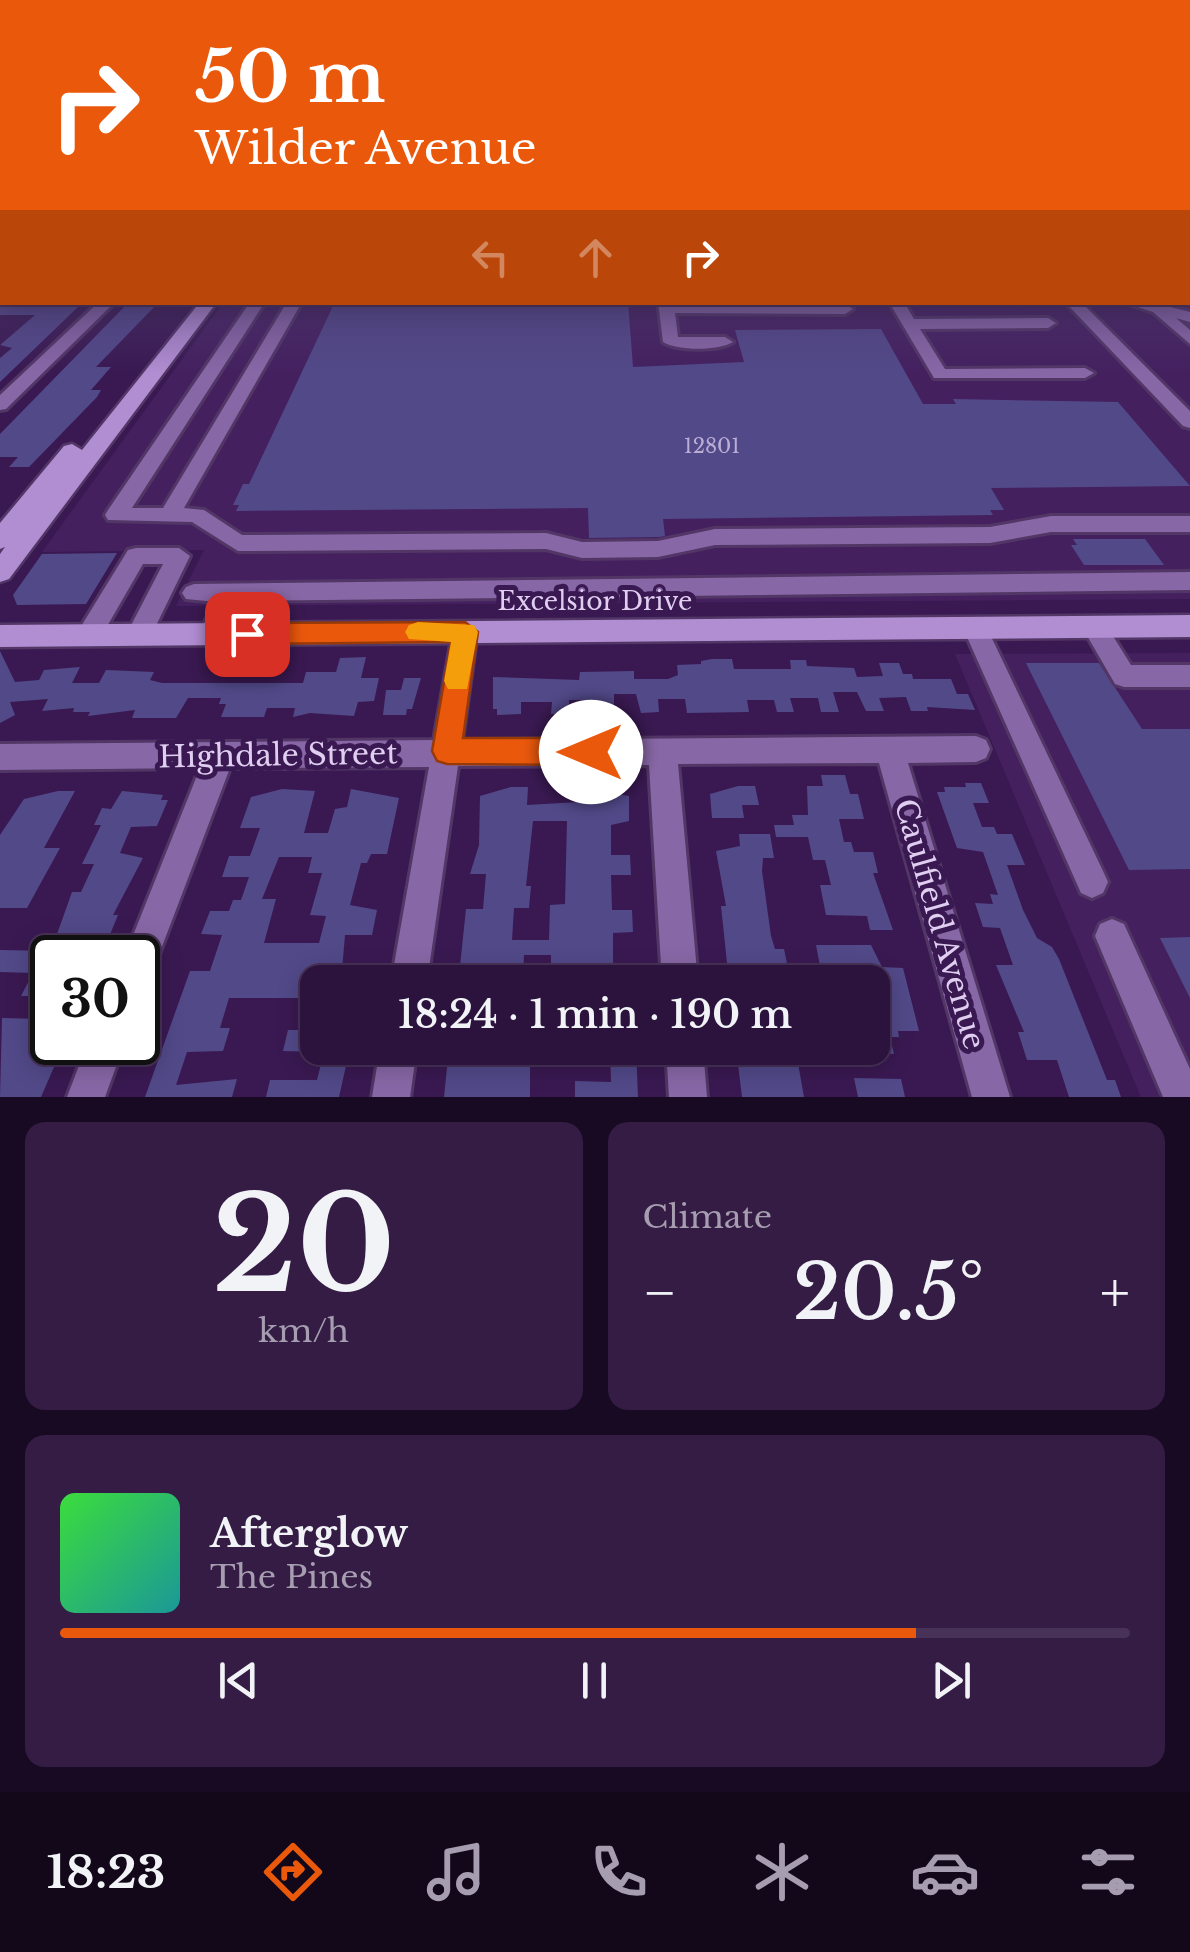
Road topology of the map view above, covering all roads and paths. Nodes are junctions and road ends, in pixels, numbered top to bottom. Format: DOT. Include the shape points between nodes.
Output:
graph roads {
  1 [pos="105,305"];
  2 [pos="188,305"];
  3 [pos="206,305"];
  4 [pos="256,305"];
  5 [pos="293,305"];
  6 [pos="667,305"];
  7 [pos="898,305"];
  8 [pos="1075,305"];
  9 [pos="1141,305"];
  10 [pos="846,308"];
  11 [pos="1158,309"];
  12 [pos="1190,316"];
  13 [pos="1048,323"];
  14 [pos="909,324"];
  15 [pos="1190,339"];
  16 [pos="724,342"];
  17 [pos="1085,373"];
  18 [pos="0,405"];
  19 [pos="1190,422"];
  20 [pos="169,515"];
  21 [pos="1190,524"];
  22 [pos="0,540"];
  23 [pos="0,572"];
  24 [pos="1190,581"];
  25 [pos="194,593"];
  26 [pos="233,594"];
  27 [pos="1190,626"];
  28 [pos="1094,627"];
  29 [pos="975,628"];
  30 [pos="465,632"];
  31 [pos="139,634"];
  32 [pos="210,634"];
  33 [pos="90,635"];
  34 [pos="0,636"];
  35 [pos="1190,676"];
  36 [pos="976,749"];
  37 [pos="890,750"];
  38 [pos="447,751"];
  39 [pos="663,752"];
  40 [pos="0,758"];
  41 [pos="219,758"];
  42 [pos="1092,882"];
  43 [pos="150,935"];
  44 [pos="1112,936"];
  45 [pos="412,965"];
  46 [pos="679,965"];
  47 [pos="99,1065"];
  48 [pos="396,1065"];
  49 [pos="686,1065"];
  50 [pos="86,1097"];
  51 [pos="391,1097"];
  52 [pos="688,1097"];
  53 [pos="991,1097"];
  54 [pos="1183,1097"];
  1 -- 18 [label="street"];
  2 -- 22 [label="main road"];
  3 -- 23 [label="main road"];
  4 -- 20 [label="street" via="116,515"];
  5 -- 20 [label="street"];
  6 -- 10 [label="street"];
  6 -- 16 [label="street" via="671,342"];
  7 -- 14 [label="street"];
  8 -- 19 [label="street"];
  9 -- 11 [label="street"];
  11 -- 12 [label="street"];
  11 -- 15 [label="street"];
  13 -- 14 [label="street"];
  14 -- 17 [label="street" via="940,374"];
  20 -- 21 [label="street" via="196,516 238,543 546,540 582,550 658,550 714,537 990,536 1050,524"];
  24 -- 26 [label="street"];
  25 -- 26 [label="street"];
  26 -- 32 [label="street"];
  27 -- 28 [label="main road, Excelsior Drive"];
  28 -- 29 [label="main road, Excelsior Drive"];
  28 -- 35 [label="street" via="1124,676"];
  29 -- 30 [label="main road, Excelsior Drive"];
  29 -- 42 [label="street"];
  30 -- 32 [label="main road, Excelsior Drive"];
  30 -- 38 [label="street"];
  31 -- 32 [label="main road, Excelsior Drive"];
  31 -- 33 [label="main road, Excelsior Drive"];
  31 -- 33 [label="street" via="179,556 136,556"];
  33 -- 34 [label="main road, Excelsior Drive"];
  36 -- 37 [label="street, Highdale Street"];
  37 -- 39 [label="street, Highdale Street"];
  37 -- 53 [label="street, Caulfield Avenue"];
  38 -- 39 [label="street, Highdale Street"];
  38 -- 41 [label="street, Highdale Street"];
  38 -- 45 [label="street"];
  39 -- 46 [label="street"];
  40 -- 41 [label="street, Highdale Street"];
  41 -- 43 [label="street"];
  44 -- 54 [label="street"];
  47 -- 50 [label="street"];
  48 -- 51 [label="street"];
  49 -- 52 [label="street"];
}
